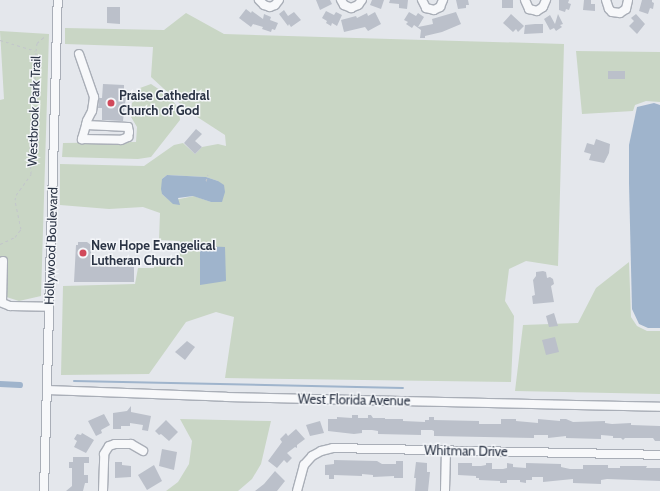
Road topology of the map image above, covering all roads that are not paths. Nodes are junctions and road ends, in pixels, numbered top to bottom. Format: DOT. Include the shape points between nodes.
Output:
graph roads {
  1 [pos="58,0"];
  2 [pos="259,0"];
  3 [pos="279,0"];
  4 [pos="341,0"];
  5 [pos="362,0"];
  6 [pos="422,0"];
  7 [pos="443,0"];
  8 [pos="525,0"];
  9 [pos="546,0"];
  10 [pos="606,0"];
  11 [pos="628,0"];
  12 [pos="79,54"];
  13 [pos="86,125"];
  14 [pos="3,261"];
  15 [pos="1,302"];
  16 [pos="49,307"];
  17 [pos="47,390"];
  18 [pos="660,407"];
  19 [pos="446,450"];
  20 [pos="143,451"];
  21 [pos="660,455"];
  22 [pos="44,491"];
  23 [pos="103,491"];
  24 [pos="297,491"];
  25 [pos="445,491"];
  1 -- 16 [label="street, Hollywood Boulevard"];
  2 -- 3 [label="street" via="270,7"];
  4 -- 5 [label="street" via="344,5 351,8"];
  6 -- 7 [label="street" via="426,8 434,10 440,7"];
  8 -- 9 [label="street" via="529,9 537,11 543,7"];
  10 -- 11 [label="street" via="609,9 620,13 626,9"];
  12 -- 13 [label="street" via="94,97"];
  13 -- 13 [label="street" via="128,127 128,137 120,140 82,139"];
  14 -- 15 [label="street"];
  15 -- 16 [label="street" via="10,306"];
  16 -- 17 [label="street, Hollywood Boulevard"];
  17 -- 18 [label="street, West Florida Avenue" via="226,397"];
  17 -- 22 [label="street, Hollywood Boulevard"];
  19 -- 21 [label="street, Whitman Drive"];
  19 -- 24 [label="street, Whitman Drive" via="333,448 321,451 304,465"];
  19 -- 25 [label="street"];
  20 -- 23 [label="street" via="131,444 109,446 104,454"];
}
